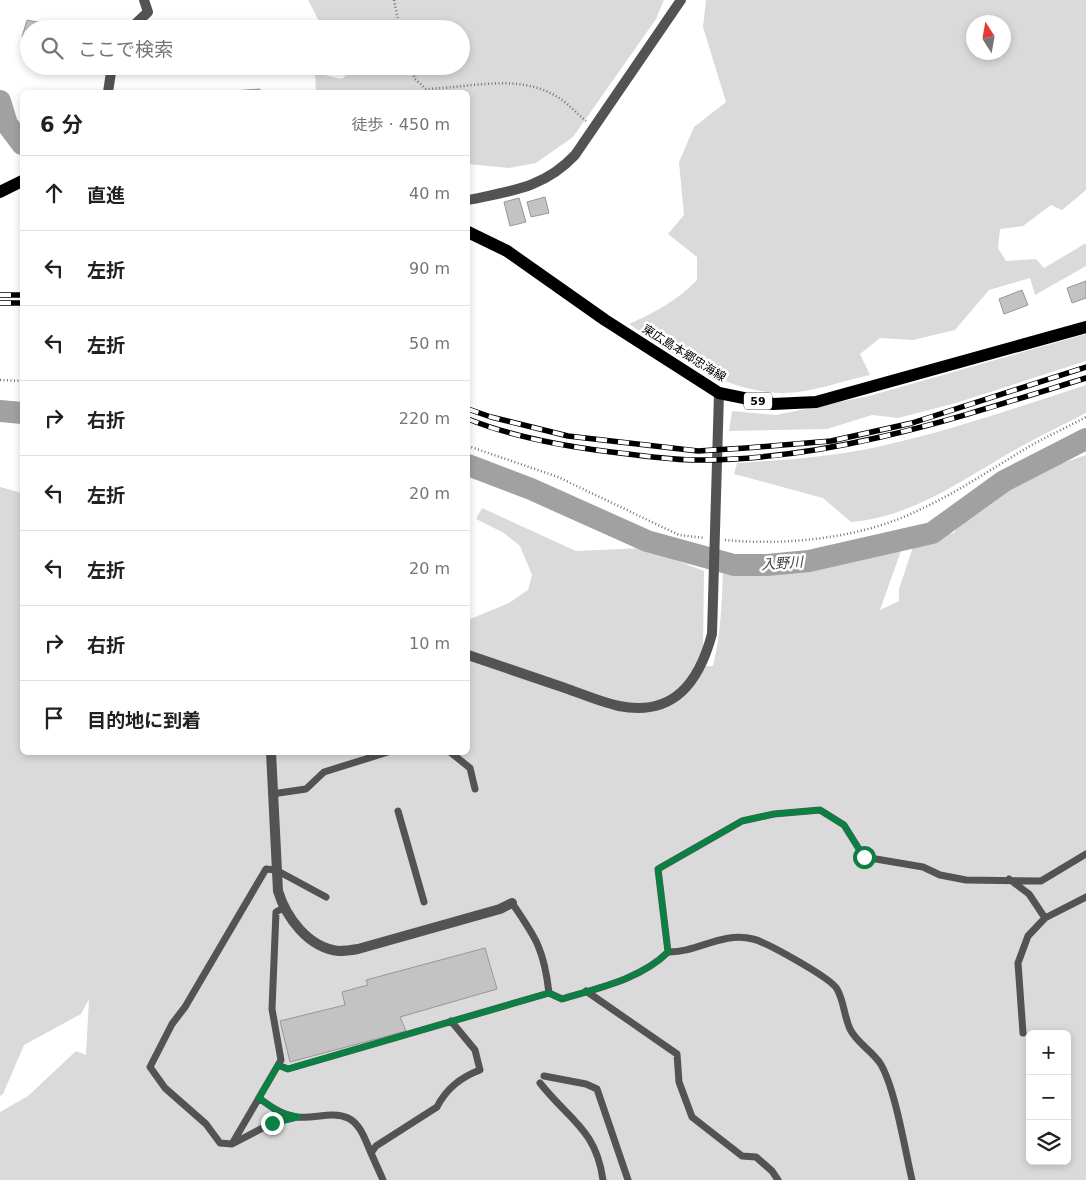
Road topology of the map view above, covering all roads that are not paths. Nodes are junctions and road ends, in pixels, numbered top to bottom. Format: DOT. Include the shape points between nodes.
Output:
graph roads {
  1 [pos="144,0"];
  2 [pos="681,0"];
  3 [pos="140,20"];
  4 [pos="111,75"];
  5 [pos="108,90"];
  6 [pos="20,182"];
  7 [pos="0,192"];
  8 [pos="470,200"];
  9 [pos="470,233"];
  10 [pos="1086,327"];
  11 [pos="719,393"];
  12 [pos="470,656"];
  13 [pos="272,755"];
  14 [pos="378,755"];
  15 [pos="454,755"];
  16 [pos="475,789"];
  17 [pos="272,794"];
  18 [pos="398,811"];
  19 [pos="1086,854"];
  20 [pos="276,870"];
  21 [pos="1008,879"];
  22 [pos="326,897"];
  23 [pos="1086,897"];
  24 [pos="424,902"];
  25 [pos="512,903"];
  26 [pos="283,908"];
  27 [pos="1045,918"];
  28 [pos="668,952"];
  29 [pos="586,992"];
  30 [pos="549,993"];
  31 [pos="451,1021"];
  32 [pos="1023,1033"];
  33 [pos="278,1065"];
  34 [pos="259,1098"];
  35 [pos="298,1117"];
  36 [pos="232,1144"];
  37 [pos="371,1154"];
  38 [pos="383,1180"];
  39 [pos="603,1180"];
  40 [pos="628,1180"];
  41 [pos="778,1180"];
  42 [pos="912,1180"];
  1 -- 3 [label="street" via="148,12"];
  2 -- 8 [label="street" via="575,155 550,177 532,186"];
  4 -- 5 [label="street"];
  6 -- 7 [label="main road"];
  9 -- 11 [label="main road, 東広島本郷忠海線 / 59" via="506,251"];
  10 -- 11 [label="main road, 東広島本郷忠海線 / 59" via="816,402 773,404"];
  11 -- 12 [label="street" via="712,634 705,659 681,694 664,703 618,706"];
  13 -- 17 [label="street"];
  14 -- 17 [label="lane" via="324,772 306,789"];
  15 -- 16 [label="lane" via="470,768"];
  17 -- 20 [label="street"];
  18 -- 24 [label="lane"];
  19 -- 21 [label="lane" via="1041,881"];
  20 -- 22 [label="lane"];
  20 -- 26 [label="street"];
  20 -- 36 [label="lane" via="266,869 172,1024 150,1067 165,1088 206,1124 220,1142"];
  21 -- 27 [label="lane" via="1029,894"];
  21 -- 28 [label="lane" via="966,880 940,875 923,867 864,857 844,825 820,810 774,814 742,821 658,869"];
  23 -- 27 [label="lane"];
  25 -- 26 [label="street" via="358,949 337,951 302,932 290,921"];
  25 -- 30 [label="lane" via="538,942 546,965"];
  26 -- 33 [label="lane" via="276,912 272,1009 280,1060"];
  27 -- 32 [label="lane" via="1028,936 1018,963"];
  28 -- 29 [label="lane" via="656,965"];
  28 -- 42 [label="lane" via="683,953 698,945 727,938 753,939 804,964 836,987 850,1030 880,1063 888,1082"];
  29 -- 30 [label="lane" via="562,999"];
  29 -- 41 [label="lane" via="677,1054 679,1082 692,1118 742,1156 756,1158"];
  30 -- 31 [label="lane"];
  31 -- 33 [label="lane" via="288,1069"];
  31 -- 37 [label="lane" via="475,1050 480,1070 463,1076 437,1107 376,1146"];
  33 -- 34 [label="lane"];
  34 -- 35 [label="lane" via="278,1112"];
  34 -- 36 [label="lane"];
  35 -- 36 [label="lane" via="272,1123"];
  35 -- 37 [label="lane" via="348,1118 360,1129"];
  37 -- 38 [label="lane"];
  39 -- 40 [label="lane" via="600,1158 590,1138 554,1101 542,1079 586,1084 597,1089"];
}
